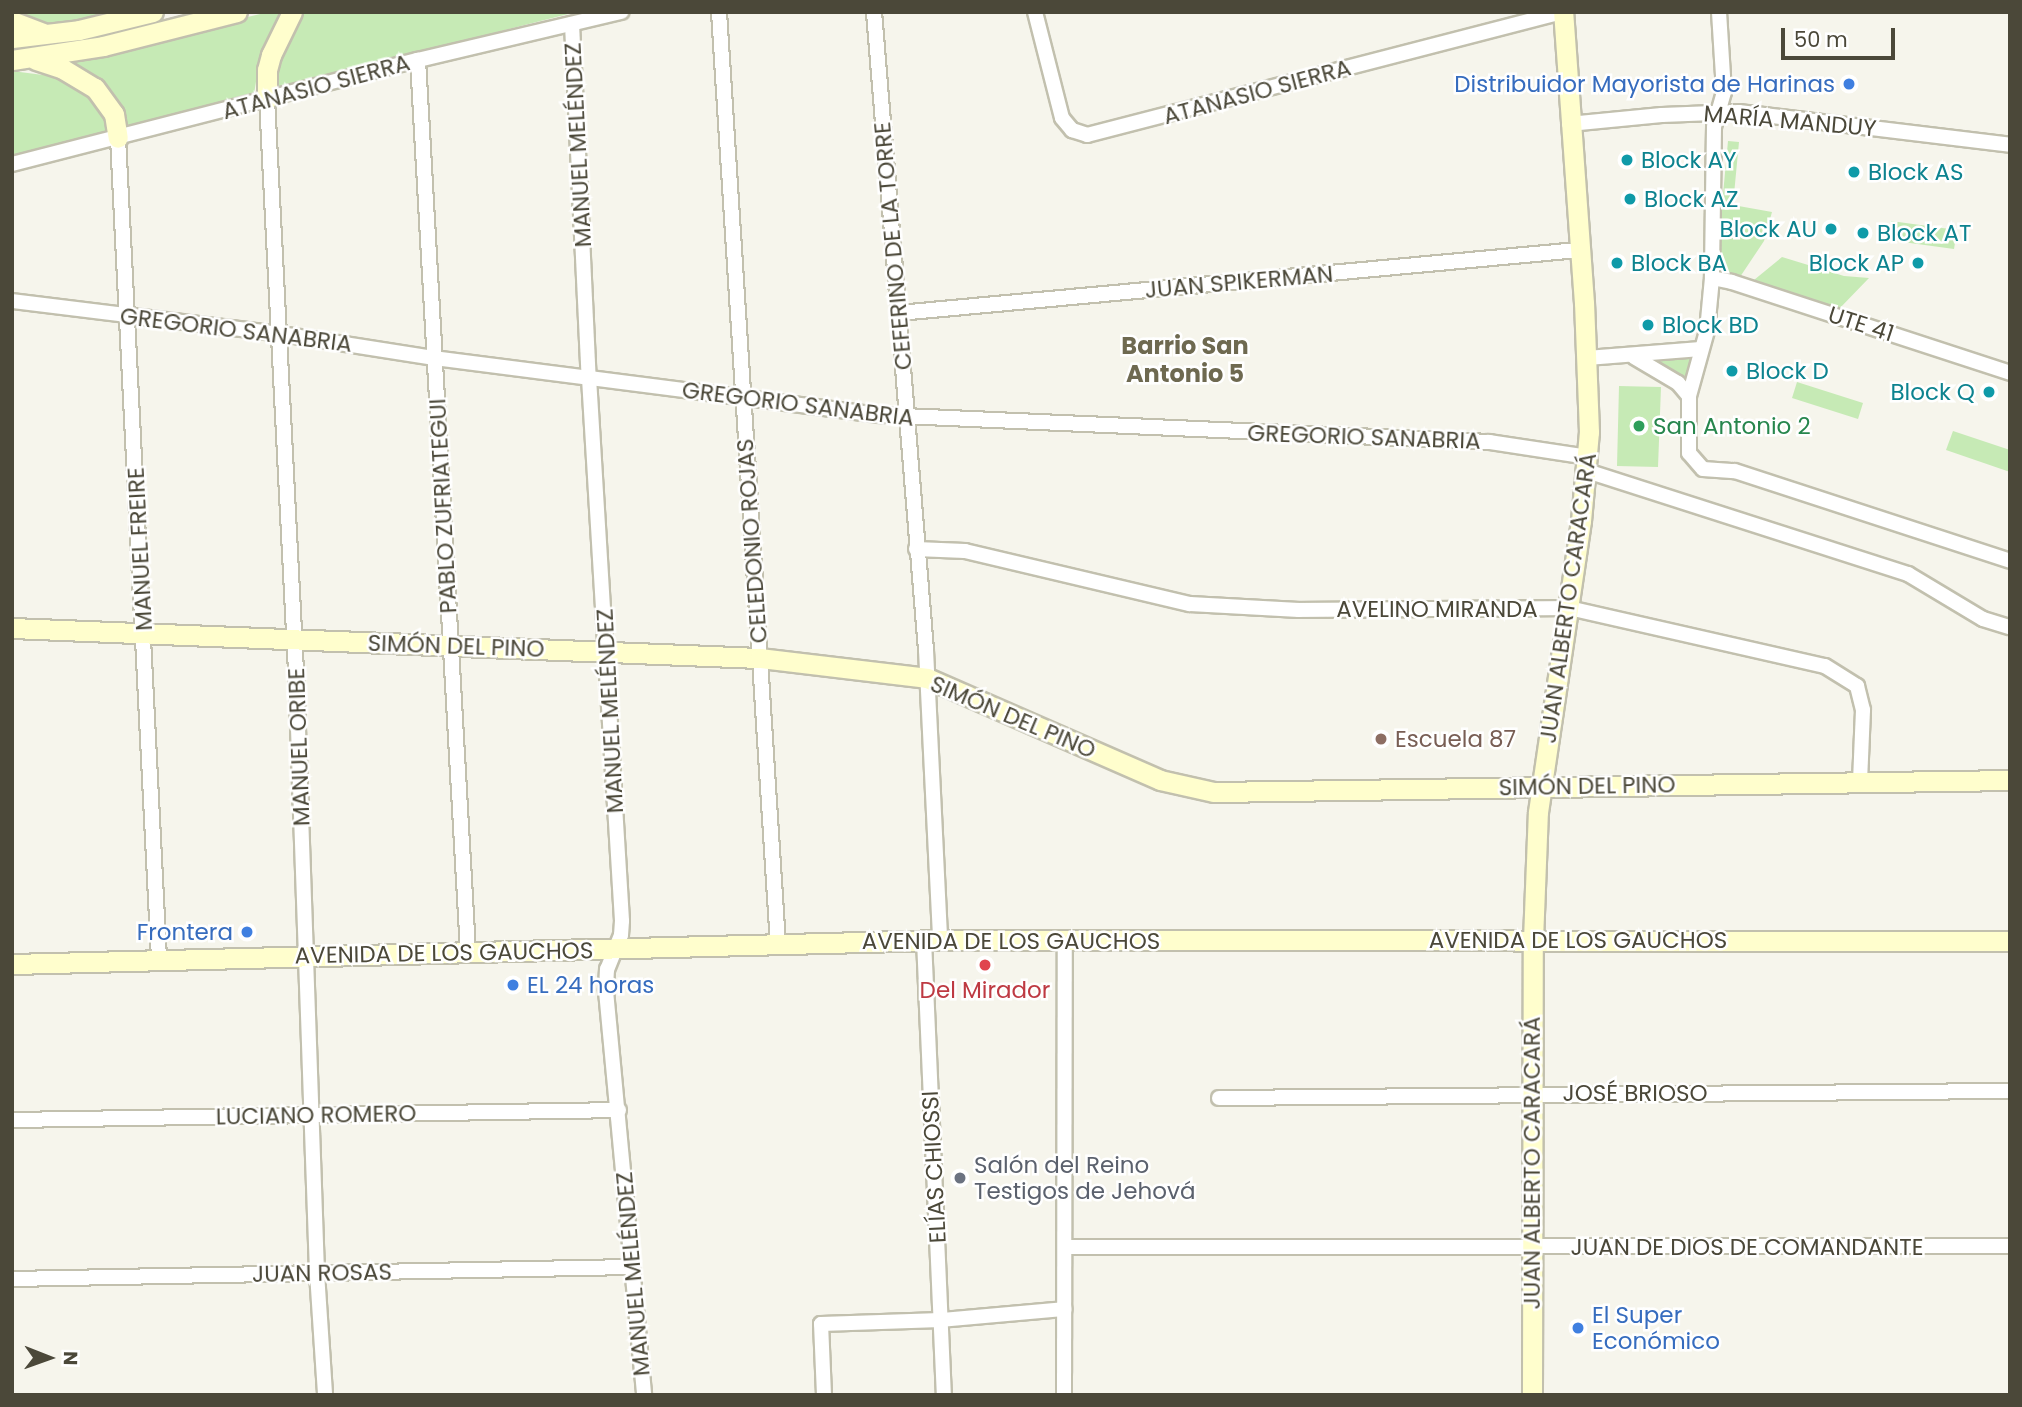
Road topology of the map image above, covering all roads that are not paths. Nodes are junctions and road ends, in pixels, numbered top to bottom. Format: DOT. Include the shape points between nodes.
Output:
graph roads {
  1 [pos="153,12"];
  2 [pos="237,12"];
  3 [pos="292,12"];
  4 [pos="621,12"];
  5 [pos="719,12"];
  6 [pos="874,12"];
  7 [pos="1035,12"];
  8 [pos="1563,12"];
  9 [pos="1719,12"];
  10 [pos="12,21"];
  11 [pos="572,24"];
  12 [pos="48,34"];
  13 [pos="12,38"];
  14 [pos="22,59"];
  15 [pos="418,60"];
  16 [pos="267,99"];
  17 [pos="1718,112"];
  18 [pos="1569,124"];
  19 [pos="118,138"];
  20 [pos="2010,145"];
  21 [pos="12,164"];
  22 [pos="1578,250"];
  23 [pos="1712,278"];
  24 [pos="12,301"];
  25 [pos="899,313"];
  26 [pos="129,316"];
  27 [pos="281,334"];
  28 [pos="1701,349"];
  29 [pos="1632,356"];
  30 [pos="434,358"];
  31 [pos="1587,358"];
  32 [pos="2010,373"];
  33 [pos="589,378"];
  34 [pos="1689,396"];
  35 [pos="743,398"];
  36 [pos="907,417"];
  37 [pos="1587,464"];
  38 [pos="916,549"];
  39 [pos="2010,561"];
  40 [pos="1569,608"];
  41 [pos="2010,627"];
  42 [pos="12,628"];
  43 [pos="144,633"];
  44 [pos="295,640"];
  45 [pos="451,646"];
  46 [pos="606,651"];
  47 [pos="760,658"];
  48 [pos="928,678"];
  49 [pos="2010,779"];
  50 [pos="1860,781"];
  51 [pos="1542,787"];
  52 [pos="932,940"];
  53 [pos="1065,940"];
  54 [pos="1533,940"];
  55 [pos="2010,941"];
  56 [pos="778,944"];
  57 [pos="616,949"];
  58 [pos="468,952"];
  59 [pos="305,956"];
  60 [pos="159,960"];
  61 [pos="12,964"];
  62 [pos="2010,1091"];
  63 [pos="1531,1094"];
  64 [pos="1219,1098"];
  65 [pos="619,1110"];
  66 [pos="311,1115"];
  67 [pos="12,1120"];
  68 [pos="2010,1246"];
  69 [pos="1065,1247"];
  70 [pos="1532,1247"];
  71 [pos="632,1267"];
  72 [pos="317,1273"];
  73 [pos="12,1279"];
  74 [pos="1065,1309"];
  75 [pos="941,1320"];
  76 [pos="325,1395"];
  77 [pos="644,1395"];
  78 [pos="824,1395"];
  79 [pos="944,1395"];
  80 [pos="1064,1395"];
  81 [pos="1532,1395"];
  1 -- 12 [label="street"];
  2 -- 14 [label="street" via="103,46"];
  3 -- 16 [label="street" via="271,55"];
  4 -- 11 [label="street, ATANASIO SIERRA"];
  5 -- 35 [label="street, CELEDONIO ROJAS"];
  6 -- 25 [label="street, CEFERINO DE LA TORRE"];
  7 -- 8 [label="street, ATANASIO SIERRA" via="1062,118 1072,130 1087,135"];
  8 -- 18 [label="street, JUAN ALBERTO CARACARÁ"];
  9 -- 17 [label="street" via="1724,92"];
  10 -- 12 [label="street"];
  11 -- 15 [label="street, ATANASIO SIERRA"];
  11 -- 33 [label="street, MANUEL MELÉNDEZ"];
  12 -- 13 [label="street"];
  14 -- 19 [label="street" via="63,69 95,88 114,114"];
  15 -- 16 [label="street, ATANASIO SIERRA"];
  15 -- 30 [label="street, PABLO ZUFRIATEGUI"];
  16 -- 19 [label="street, ATANASIO SIERRA"];
  16 -- 27 [label="street, MANUEL ORIBE"];
  17 -- 18 [label="street, MARÍA MANDUY"];
  17 -- 20 [label="street, MARÍA MANDUY"];
  17 -- 23 [label="street"];
  18 -- 22 [label="street, JUAN ALBERTO CARACARÁ"];
  19 -- 21 [label="street, ATANASIO SIERRA"];
  19 -- 26 [label="street, MANUEL FREIRE"];
  22 -- 25 [label="street, JUAN SPIKERMAN"];
  22 -- 31 [label="street, JUAN ALBERTO CARACARÁ"];
  23 -- 28 [label="street"];
  23 -- 32 [label="street, UTE 41"];
  24 -- 26 [label="street, GREGORIO SANABRIA"];
  25 -- 36 [label="street, CEFERINO DE LA TORRE"];
  26 -- 27 [label="street, GREGORIO SANABRIA"];
  26 -- 43 [label="street, MANUEL FREIRE"];
  27 -- 30 [label="street, GREGORIO SANABRIA"];
  27 -- 44 [label="street, MANUEL ORIBE"];
  28 -- 29 [label="street"];
  28 -- 34 [label="street"];
  29 -- 31 [label="street"];
  29 -- 34 [label="street" via="1669,377"];
  30 -- 33 [label="street, GREGORIO SANABRIA"];
  30 -- 45 [label="street, PABLO ZUFRIATEGUI"];
  31 -- 37 [label="street, JUAN ALBERTO CARACARÁ"];
  33 -- 35 [label="street, GREGORIO SANABRIA"];
  33 -- 46 [label="street, MANUEL MELÉNDEZ"];
  34 -- 39 [label="street" via="1687,446 1703,469 1735,471"];
  35 -- 36 [label="street, GREGORIO SANABRIA"];
  35 -- 47 [label="street, CELEDONIO ROJAS"];
  36 -- 37 [label="street, GREGORIO SANABRIA" via="1489,442"];
  36 -- 38 [label="street, CEFERINO DE LA TORRE"];
  37 -- 40 [label="street, JUAN ALBERTO CARACARÁ"];
  37 -- 41 [label="street, GREGORIO SANABRIA" via="1908,574 1983,619"];
  38 -- 40 [label="street, AVELINO MIRANDA" via="965,551 1190,604 1299,610"];
  38 -- 48 [label="street, CEFERINO DE LA TORRE"];
  40 -- 50 [label="street, AVELINO MIRANDA" via="1825,666 1857,686 1863,710"];
  40 -- 51 [label="street, JUAN ALBERTO CARACARÁ"];
  42 -- 43 [label="street, SIMÓN DEL PINO"];
  43 -- 44 [label="street, SIMÓN DEL PINO"];
  43 -- 60 [label="street, MANUEL FREIRE"];
  44 -- 45 [label="street, SIMÓN DEL PINO"];
  44 -- 59 [label="street, MANUEL ORIBE"];
  45 -- 46 [label="street, SIMÓN DEL PINO"];
  45 -- 58 [label="street, PABLO ZUFRIATEGUI"];
  46 -- 47 [label="street, SIMÓN DEL PINO"];
  46 -- 57 [label="street, MANUEL MELÉNDEZ" via="622,921"];
  47 -- 48 [label="street, SIMÓN DEL PINO"];
  47 -- 56 [label="street, CELEDONIO ROJAS"];
  48 -- 51 [label="street, SIMÓN DEL PINO" via="1160,780 1188,788 1214,792"];
  48 -- 52 [label="street, CEFERINO DE LA TORRE"];
  49 -- 50 [label="street, SIMÓN DEL PINO"];
  50 -- 51 [label="street, SIMÓN DEL PINO"];
  51 -- 54 [label="street, JUAN ALBERTO CARACARÁ"];
  52 -- 53 [label="street, AVENIDA DE LOS GAUCHOS"];
  52 -- 56 [label="street, AVENIDA DE LOS GAUCHOS"];
  52 -- 75 [label="street, ELÍAS CHIOSSI"];
  53 -- 54 [label="street, AVENIDA DE LOS GAUCHOS"];
  53 -- 69 [label="street"];
  54 -- 55 [label="street, AVENIDA DE LOS GAUCHOS"];
  54 -- 63 [label="street, JUAN ALBERTO CARACARÁ"];
  56 -- 57 [label="street, AVENIDA DE LOS GAUCHOS"];
  57 -- 58 [label="street, AVENIDA DE LOS GAUCHOS"];
  57 -- 65 [label="street, MANUEL MELÉNDEZ" via="607,969 606,991"];
  58 -- 59 [label="street, AVENIDA DE LOS GAUCHOS"];
  59 -- 60 [label="street, AVENIDA DE LOS GAUCHOS"];
  59 -- 66 [label="street, MANUEL ORIBE"];
  60 -- 61 [label="street, AVENIDA DE LOS GAUCHOS"];
  62 -- 63 [label="street, JOSÉ BRIOSO"];
  63 -- 64 [label="street, JOSÉ BRIOSO"];
  63 -- 70 [label="street, JUAN ALBERTO CARACARÁ"];
  65 -- 66 [label="street, LUCIANO ROMERO"];
  65 -- 71 [label="street, MANUEL MELÉNDEZ"];
  66 -- 67 [label="street, LUCIANO ROMERO"];
  66 -- 72 [label="street, MANUEL ORIBE"];
  68 -- 70 [label="street, JUAN DE DIOS DE COMANDANTE"];
  69 -- 70 [label="street, JUAN DE DIOS DE COMANDANTE"];
  69 -- 74 [label="street"];
  70 -- 81 [label="street, JUAN ALBERTO CARACARÁ"];
  71 -- 72 [label="street, JUAN ROSAS"];
  71 -- 77 [label="street, MANUEL MELÉNDEZ"];
  72 -- 73 [label="street, JUAN ROSAS"];
  72 -- 76 [label="street, MANUEL ORIBE"];
  74 -- 75 [label="street"];
  74 -- 80 [label="street"];
  75 -- 78 [label="street" via="821,1324"];
  75 -- 79 [label="street, ELÍAS CHIOSSI"];
}
